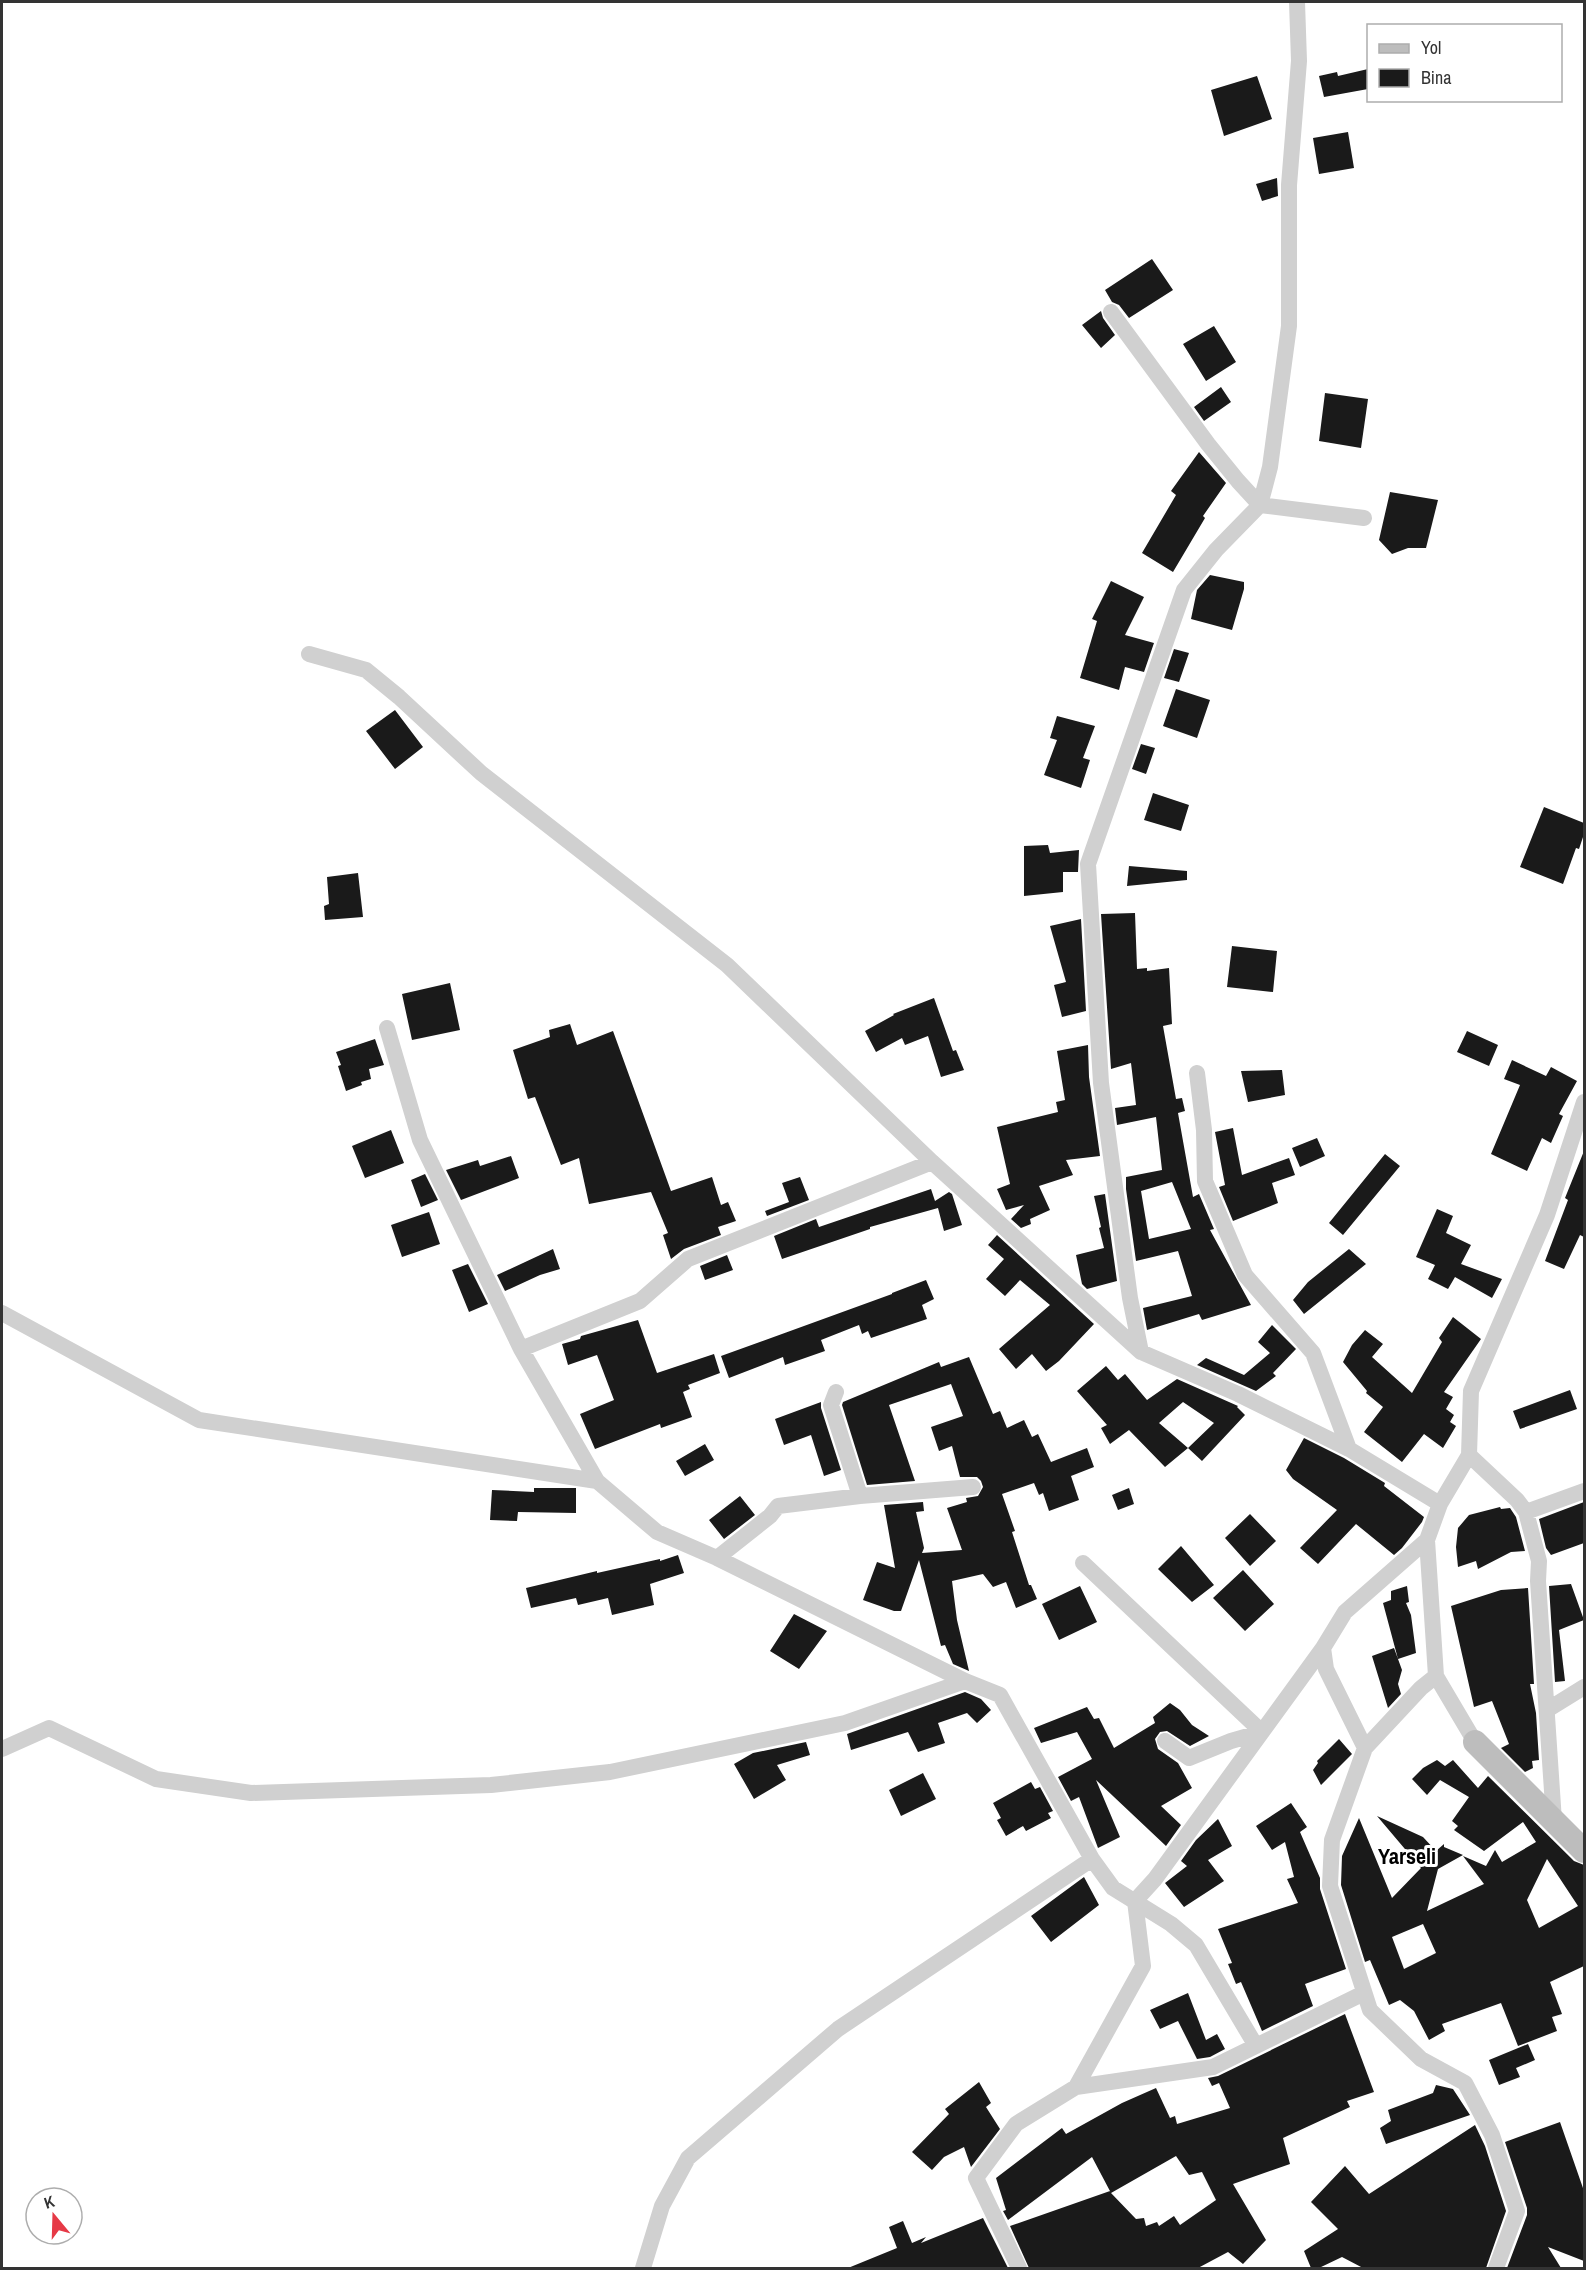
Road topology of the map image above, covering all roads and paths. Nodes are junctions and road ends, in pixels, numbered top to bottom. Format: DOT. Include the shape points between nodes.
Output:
graph roads {
  1 [pos="1297,2"];
  2 [pos="1111,312"];
  3 [pos="1260,505"];
  4 [pos="1364,518"];
  5 [pos="309,654"];
  6 [pos="387,1028"];
  7 [pos="1197,1073"];
  8 [pos="1584,1102"];
  9 [pos="932,1162"];
  10 [pos="2,1314"];
  11 [pos="521,1349"];
  12 [pos="1141,1352"];
  13 [pos="836,1392"];
  14 [pos="1349,1449"];
  15 [pos="1469,1455"];
  16 [pos="597,1481"];
  17 [pos="973,1487"];
  18 [pos="1584,1491"];
  19 [pos="860,1496"];
  20 [pos="1440,1504"];
  21 [pos="1526,1512"];
  22 [pos="1427,1540"];
  23 [pos="717,1558"];
  24 [pos="1083,1563"];
  25 [pos="1323,1648"];
  26 [pos="1436,1676"];
  27 [pos="965,1681"];
  28 [pos="1584,1687"];
  29 [pos="1547,1710"];
  30 [pos="1262,1732"];
  31 [pos="1165,1741"];
  32 [pos="1474,1742"];
  33 [pos="1365,1748"];
  34 [pos="2,1749"];
  35 [pos="1554,1821"];
  36 [pos="1584,1851"];
  37 [pos="1092,1859"];
  38 [pos="1135,1901"];
  39 [pos="1364,1993"];
  40 [pos="1256,2046"];
  41 [pos="1076,2087"];
  42 [pos="643,2268"];
  43 [pos="1019,2268"];
  44 [pos="1496,2268"];
  1 -- 3 [label="street" via="1299,61 1289,185 1289,326 1270,467"];
  2 -- 3 [label="street" via="1208,444"];
  3 -- 4 [label="street"];
  3 -- 12 [label="street" via="1184,590 1088,864 1101,1083"];
  5 -- 9 [label="street" via="366,670 481,773 727,965"];
  6 -- 11 [label="street" via="420,1140"];
  7 -- 14 [label="street" via="1205,1181 1245,1275 1313,1353"];
  8 -- 15 [label="street" via="1547,1215 1471,1391"];
  9 -- 11 [label="street" via="688,1259 640,1301"];
  9 -- 12 [label="street"];
  10 -- 16 [label="street" via="199,1420"];
  11 -- 16 [label="street"];
  12 -- 14 [label="street"];
  13 -- 19 [label="street" via="831,1405"];
  14 -- 20 [label="street"];
  15 -- 20 [label="street"];
  15 -- 21 [label="street"];
  16 -- 23 [label="street" via="657,1532"];
  17 -- 19 [label="street"];
  18 -- 21 [label="street"];
  19 -- 23 [label="street" via="778,1506"];
  20 -- 22 [label="street"];
  21 -- 29 [label="street" via="1539,1561"];
  22 -- 25 [label="street" via="1346,1611"];
  22 -- 26 [label="street"];
  23 -- 27 [label="street"];
  24 -- 30 [label="street"];
  25 -- 30 [label="street"];
  25 -- 33 [label="street" via="1326,1669"];
  26 -- 32 [label="street"];
  26 -- 33 [label="street"];
  27 -- 34 [label="street" via="845,1722 610,1772 492,1785 251,1793 156,1779 49,1728"];
  27 -- 37 [label="street" via="1000,1695"];
  28 -- 29 [label="street"];
  29 -- 35 [label="street"];
  30 -- 31 [label="street" via="1189,1758"];
  30 -- 38 [label="street"];
  32 -- 35 [label="street"];
  33 -- 39 [label="street" via="1332,1840 1330,1886"];
  35 -- 36 [label="street"];
  37 -- 38 [label="street" via="1113,1888"];
  37 -- 42 [label="street" via="838,2029 688,2158 662,2206"];
  38 -- 40 [label="street" via="1196,1946"];
  38 -- 41 [label="street" via="1143,1966"];
  39 -- 40 [label="street"];
  39 -- 44 [label="street" via="1370,2010 1421,2059 1465,2083 1492,2135 1517,2211"];
  40 -- 41 [label="street" via="1213,2067"];
  41 -- 43 [label="street" via="1016,2124 976,2178"];
}
